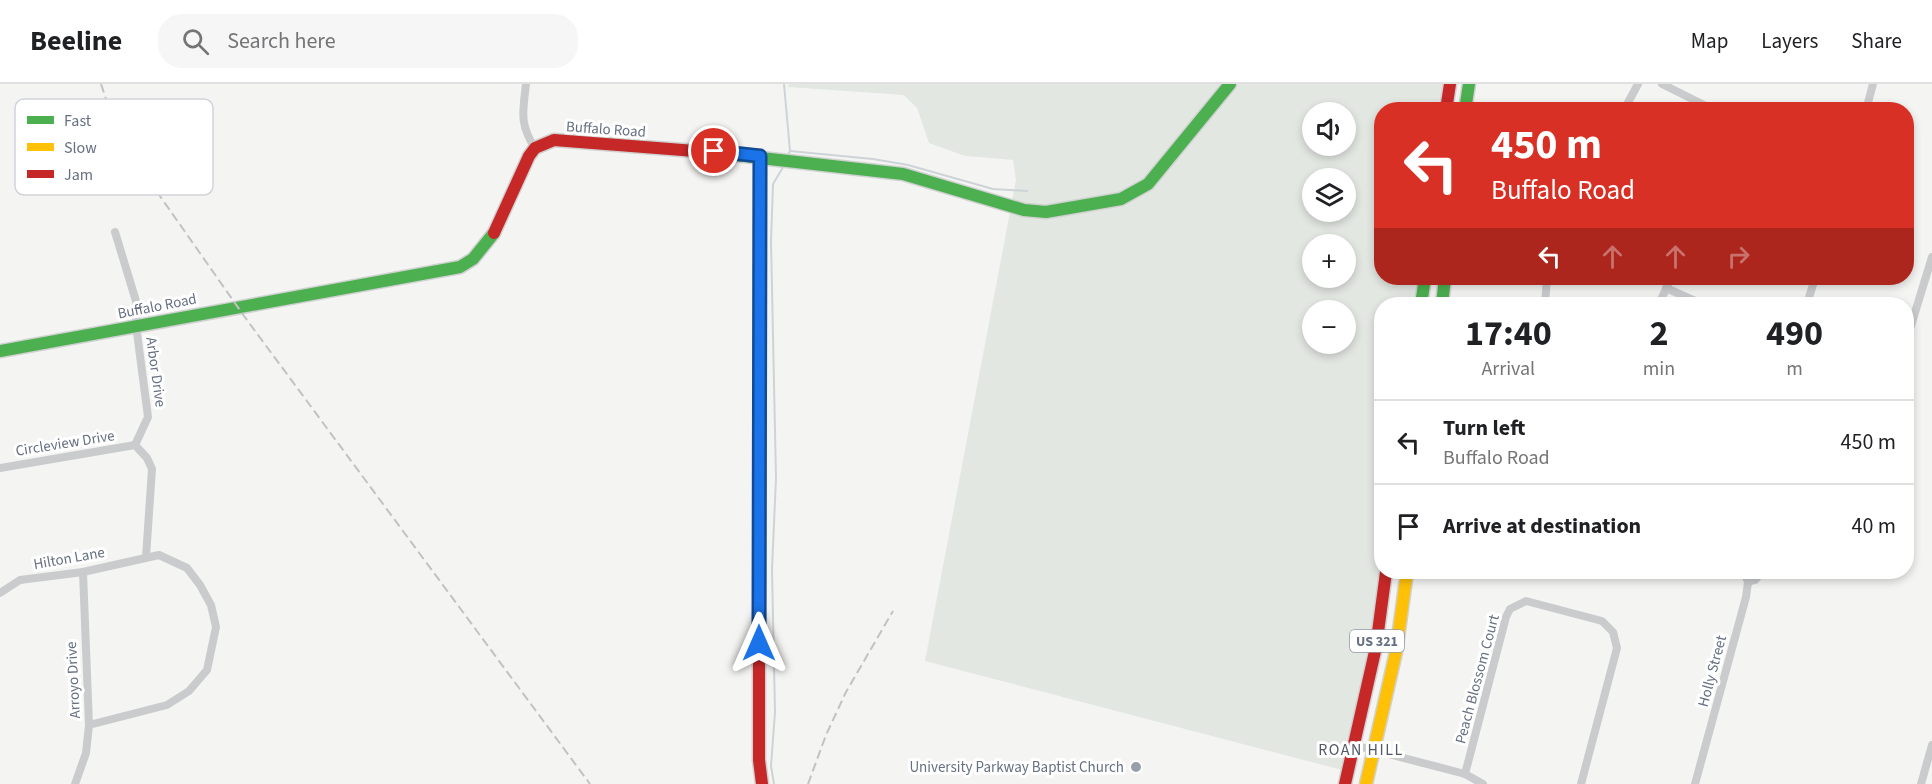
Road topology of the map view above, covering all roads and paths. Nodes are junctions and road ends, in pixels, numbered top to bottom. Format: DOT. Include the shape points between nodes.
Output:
graph roads {
  1 [pos="526,84"];
  2 [pos="1230,84"];
  3 [pos="1450,84"];
  4 [pos="1468,84"];
  5 [pos="1638,84"];
  6 [pos="1662,84"];
  7 [pos="1873,84"];
  8 [pos="1447,102"];
  9 [pos="1466,102"];
  10 [pos="1628,102"];
  11 [pos="1698,102"];
  12 [pos="1868,102"];
  13 [pos="536,148"];
  14 [pos="760,156"];
  15 [pos="115,232"];
  16 [pos="1932,257"];
  17 [pos="1668,285"];
  18 [pos="1666,288"];
  19 [pos="1662,297"];
  20 [pos="1686,297"];
  21 [pos="1914,316"];
  22 [pos="136,325"];
  23 [pos="0,351"];
  24 [pos="135,445"];
  25 [pos="0,468"];
  26 [pos="146,557"];
  27 [pos="83,572"];
  28 [pos="1385,579"];
  29 [pos="1406,579"];
  30 [pos="1747,579"];
  31 [pos="1756,579"];
  32 [pos="1748,582"];
  33 [pos="1383,592"];
  34 [pos="0,593"];
  35 [pos="1404,595"];
  36 [pos="88,725"];
  37 [pos="1354,745"];
  38 [pos="1932,745"];
  39 [pos="1374,751"];
  40 [pos="1465,774"];
  41 [pos="75,784"];
  42 [pos="762,784"];
  43 [pos="1345,784"];
  44 [pos="1366,784"];
  45 [pos="1483,784"];
  46 [pos="1581,784"];
  47 [pos="1695,784"];
  48 [pos="1921,784"];
  1 -- 13 [label="street" via="522,119"];
  2 -- 14 [label="main road, Buffalo Road" via="1157,176 1137,191 1107,202 1046,212 1024,210 903,174"];
  3 -- 8 [label="main road"];
  4 -- 9 [label="main road"];
  5 -- 10 [label="street"];
  6 -- 11 [label="street"];
  7 -- 12 [label="street"];
  13 -- 14 [label="main road, Buffalo Road" via="554,140"];
  13 -- 22 [label="main road, Buffalo Road" via="489,243 468,264"];
  14 -- 42 [label="main road"];
  15 -- 22 [label="street, Arbor Drive" via="136,301"];
  16 -- 21 [label="street"];
  17 -- 18 [label="street"];
  18 -- 19 [label="street"];
  18 -- 20 [label="street"];
  22 -- 23 [label="main road, Buffalo Road"];
  22 -- 24 [label="street, Arbor Drive" via="148,417"];
  24 -- 25 [label="street, Circleview Drive"];
  24 -- 26 [label="street" via="152,469"];
  26 -- 27 [label="street, Hilton Lane"];
  26 -- 36 [label="street" via="159,555 188,568 212,606 216,627 207,670 189,691 167,705"];
  27 -- 34 [label="street, Hilton Lane" via="20,580"];
  27 -- 36 [label="street, Arroyo Drive"];
  28 -- 33 [label="main road, US 321"];
  29 -- 35 [label="main road, US 321"];
  30 -- 32 [label="street"];
  31 -- 32 [label="street"];
  32 -- 47 [label="street, Holly Street"];
  33 -- 35 [label="main road"];
  33 -- 37 [label="main road, US 321" via="1376,647"];
  35 -- 39 [label="main road, US 321"];
  36 -- 41 [label="street, Arroyo Drive" via="86,753"];
  37 -- 39 [label="street"];
  37 -- 43 [label="main road, US 321"];
  38 -- 48 [label="street"];
  39 -- 40 [label="street"];
  39 -- 44 [label="main road, US 321"];
  40 -- 45 [label="street"];
  40 -- 46 [label="street, Peach Blossom Court" via="1506,617 1510,609 1526,601 1602,621 1616,638 1617,648"];
}
